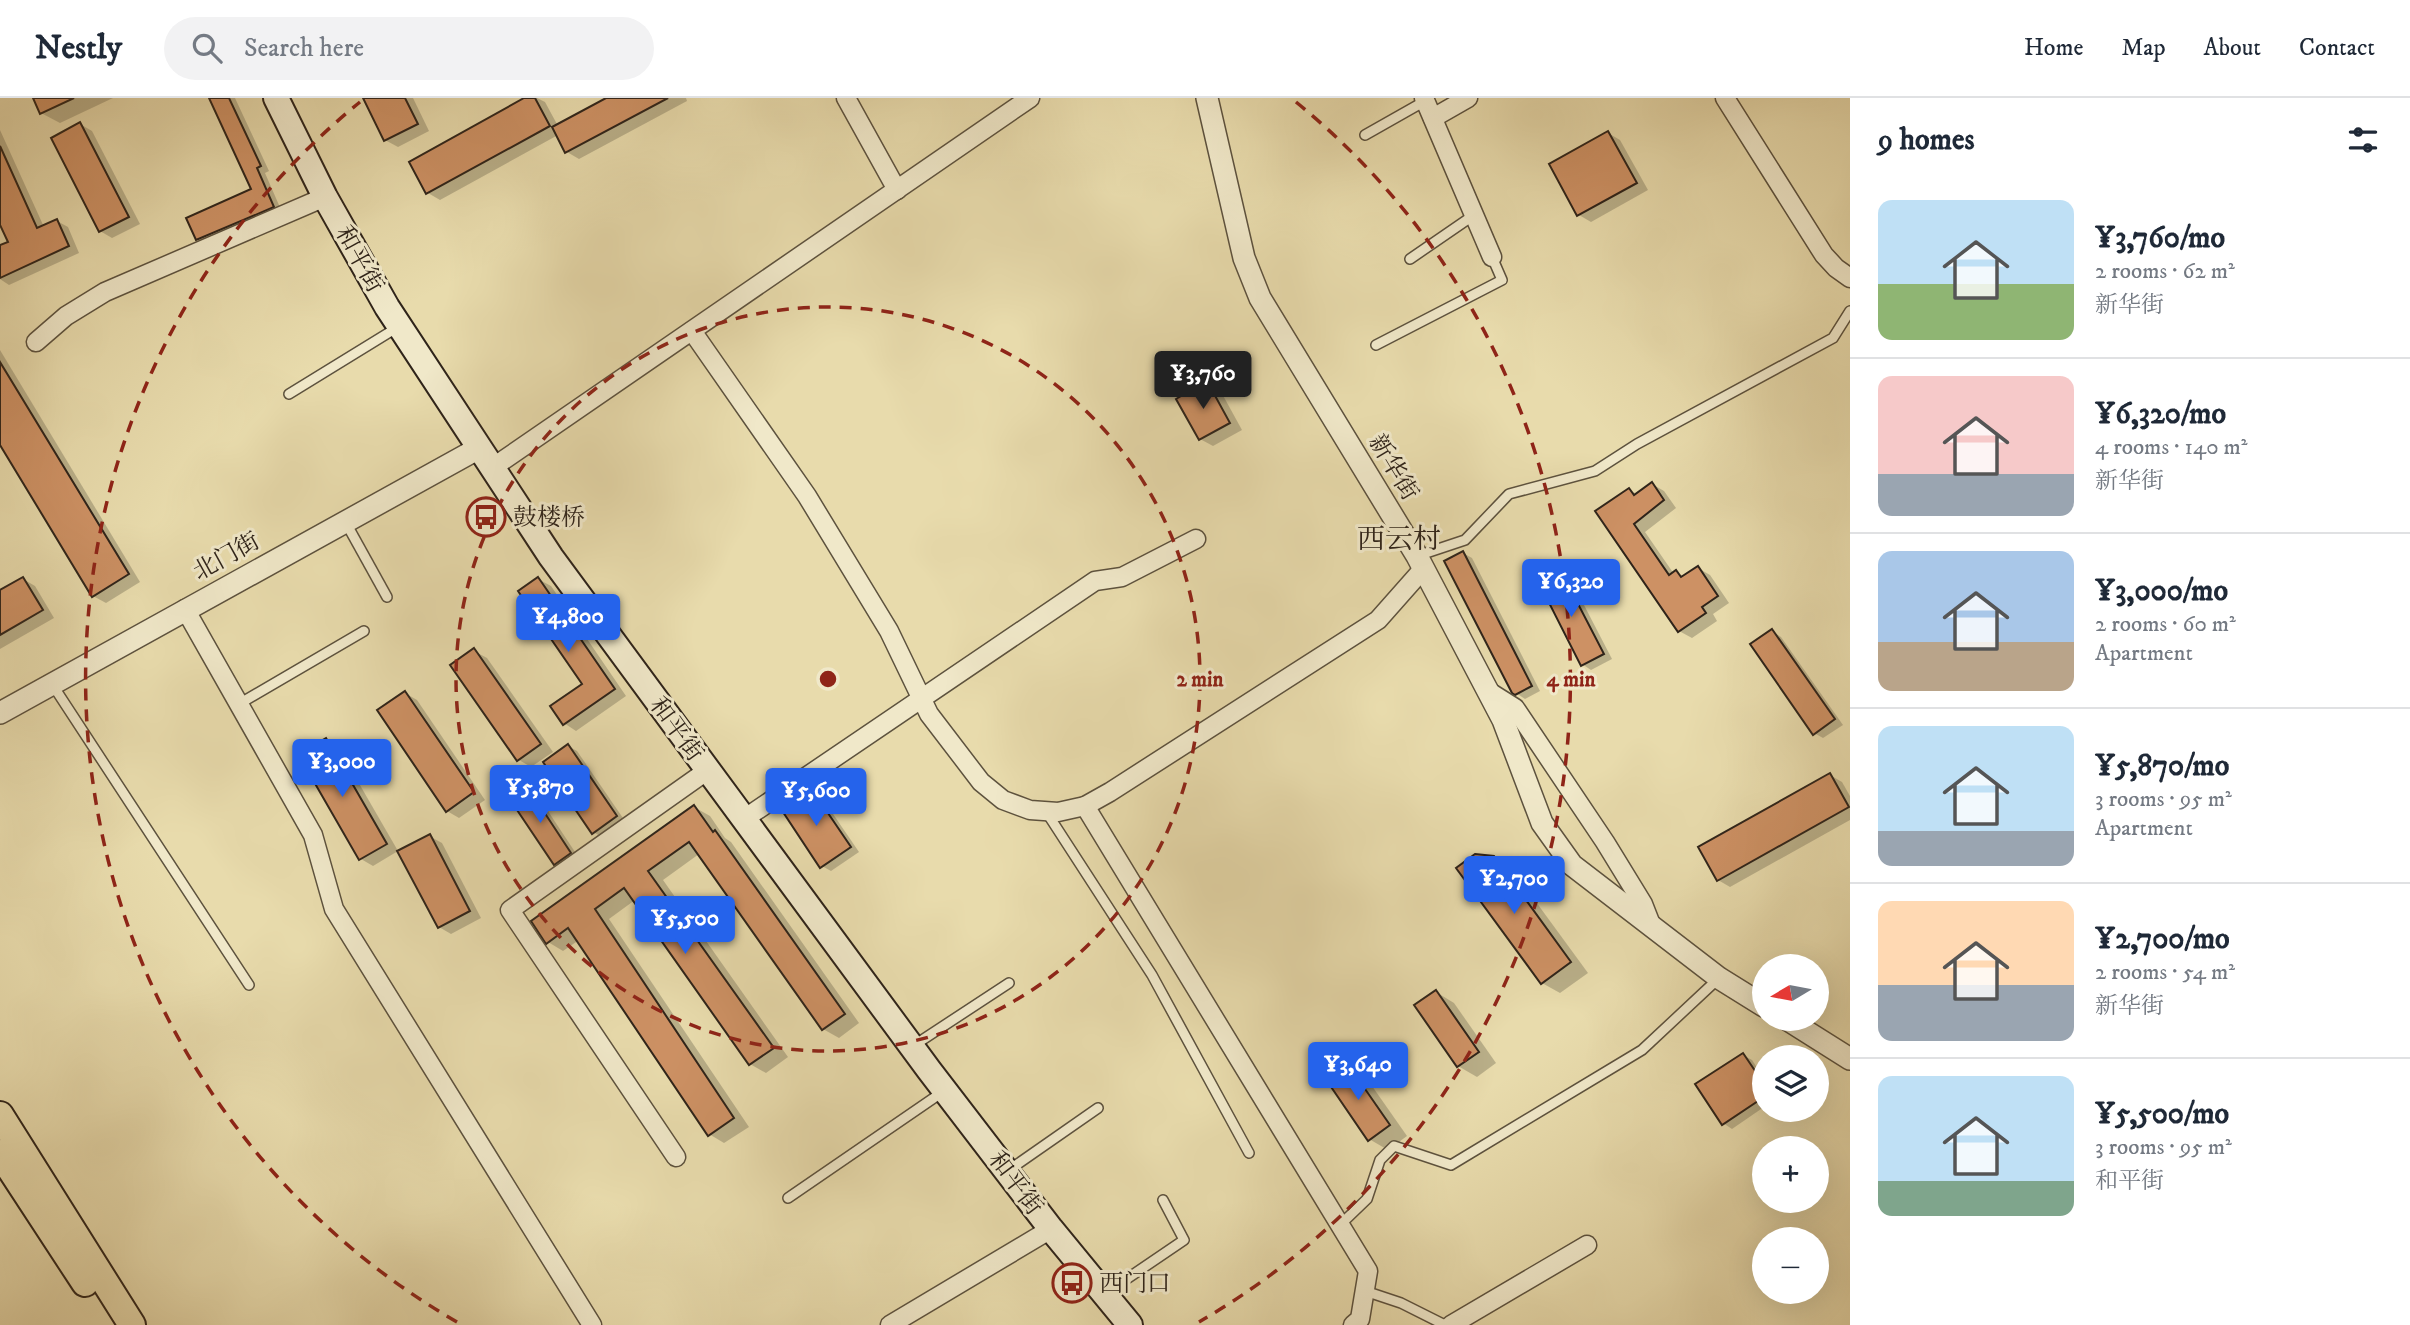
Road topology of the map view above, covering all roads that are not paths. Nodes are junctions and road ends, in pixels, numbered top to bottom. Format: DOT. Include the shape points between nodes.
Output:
graph roads {
  1 [pos="276,98"];
  2 [pos="846,98"];
  3 [pos="1030,98"];
  4 [pos="1207,98"];
  5 [pos="1468,98"];
  6 [pos="1725,98"];
  7 [pos="1424,99"];
  8 [pos="1433,118"];
  9 [pos="1365,135"];
  10 [pos="897,190"];
  11 [pos="325,197"];
  12 [pos="1474,215"];
  13 [pos="1492,257"];
  14 [pos="1410,259"];
  15 [pos="1850,278"];
  16 [pos="1850,311"];
  17 [pos="399,326"];
  18 [pos="692,331"];
  19 [pos="36,342"];
  20 [pos="1376,345"];
  21 [pos="289,394"];
  22 [pos="486,458"];
  23 [pos="345,521"];
  24 [pos="1196,539"];
  25 [pos="1420,562"];
  26 [pos="387,597"];
  27 [pos="185,609"];
  28 [pos="364,631"];
  29 [pos="51,683"];
  30 [pos="1488,691"];
  31 [pos="922,697"];
  32 [pos="239,704"];
  33 [pos="0,713"];
  34 [pos="708,769"];
  35 [pos="1085,806"];
  36 [pos="1046,811"];
  37 [pos="744,819"];
  38 [pos="1652,928"];
  39 [pos="1719,978"];
  40 [pos="1009,983"];
  41 [pos="249,985"];
  42 [pos="1752,999"];
  43 [pos="1805,1031"];
  44 [pos="912,1047"];
  45 [pos="1850,1059"];
  46 [pos="946,1090"];
  47 [pos="1098,1108"];
  48 [pos="0,1115"];
  49 [pos="0,1153"];
  50 [pos="1249,1153"];
  51 [pos="676,1157"];
  52 [pos="1007,1171"];
  53 [pos="788,1198"];
  54 [pos="1163,1200"];
  55 [pos="1340,1225"];
  56 [pos="1051,1229"];
  57 [pos="1587,1245"];
  58 [pos="1365,1291"];
  59 [pos="1104,1294"];
  60 [pos="112,1325"];
  61 [pos="132,1325"];
  62 [pos="592,1325"];
  63 [pos="890,1325"];
  64 [pos="1130,1325"];
  65 [pos="1353,1325"];
  66 [pos="1445,1325"];
  67 [pos="1451,1325"];
  1 -- 11 [label="main road, 和平街"];
  2 -- 10 [label="street"];
  3 -- 10 [label="street"];
  4 -- 25 [label="street, 新华街" via="1244,258 1260,298"];
  5 -- 8 [label="street"];
  6 -- 15 [label="street" via="1825,254"];
  7 -- 8 [label="street"];
  7 -- 9 [label="lane"];
  8 -- 12 [label="street"];
  10 -- 18 [label="street"];
  11 -- 17 [label="main road, 和平街"];
  11 -- 19 [label="street" via="105,292"];
  12 -- 13 [label="street"];
  12 -- 14 [label="lane"];
  13 -- 20 [label="lane" via="1502,280"];
  16 -- 25 [label="lane" via="1833,338 1637,443 1595,471 1509,494 1465,540"];
  17 -- 21 [label="lane"];
  17 -- 22 [label="main road, 和平街"];
  18 -- 22 [label="street"];
  18 -- 31 [label="street" via="807,496 889,631"];
  22 -- 23 [label="street, 北门街"];
  22 -- 34 [label="main road, 和平街" via="551,557"];
  23 -- 26 [label="lane"];
  23 -- 27 [label="street, 北门街"];
  24 -- 31 [label="street" via="1122,576 1096,581"];
  25 -- 30 [label="street, 新华街"];
  25 -- 35 [label="street" via="1378,620"];
  27 -- 29 [label="street, 北门街"];
  27 -- 32 [label="street"];
  28 -- 32 [label="lane"];
  29 -- 33 [label="street, 北门街"];
  29 -- 41 [label="lane"];
  30 -- 38 [label="street" via="1515,708 1605,842 1643,904"];
  30 -- 38 [label="street, 新华街" via="1542,823 1572,865"];
  31 -- 36 [label="street" via="981,782 1003,800"];
  31 -- 37 [label="street"];
  32 -- 62 [label="street" via="313,835 334,909"];
  34 -- 37 [label="main road, 和平街"];
  34 -- 51 [label="street" via="510,910"];
  35 -- 36 [label="street"];
  35 -- 55 [label="street"];
  36 -- 50 [label="lane" via="1152,975"];
  37 -- 44 [label="main road, 和平街"];
  38 -- 39 [label="street, 新华街"];
  39 -- 42 [label="street, 新华街"];
  39 -- 55 [label="lane" via="1642,1050 1451,1165 1394,1146 1380,1160 1367,1199"];
  40 -- 44 [label="lane"];
  43 -- 45 [label="street"];
  44 -- 46 [label="main road, 和平街"];
  46 -- 52 [label="main road, 和平街"];
  46 -- 53 [label="lane"];
  47 -- 52 [label="lane"];
  48 -- 61 [label="main road"];
  49 -- 60 [label="main road"];
  52 -- 56 [label="main road, 和平街"];
  54 -- 59 [label="lane" via="1184,1240"];
  55 -- 58 [label="street" via="1368,1271"];
  56 -- 59 [label="main road, 和平街"];
  56 -- 63 [label="street"];
  57 -- 67 [label="street"];
  58 -- 65 [label="street" via="1360,1319"];
  58 -- 66 [label="lane"];
  59 -- 64 [label="main road, 和平街"];
}
